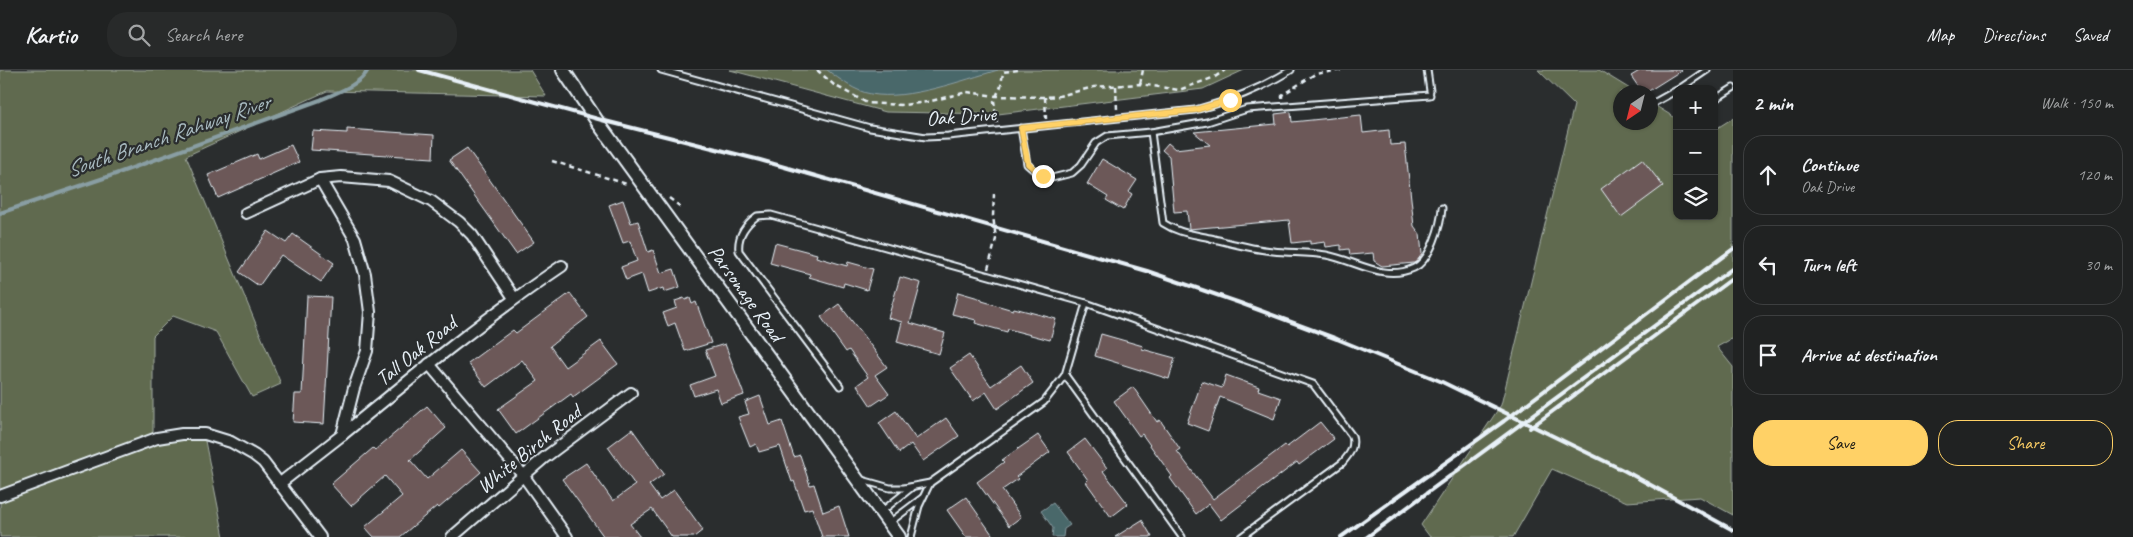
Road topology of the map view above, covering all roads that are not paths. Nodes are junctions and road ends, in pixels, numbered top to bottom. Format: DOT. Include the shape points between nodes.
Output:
graph roads {
  1 [pos="563,70"];
  2 [pos="661,70"];
  3 [pos="1291,70"];
  4 [pos="1427,70"];
  5 [pos="1707,70"];
  6 [pos="1684,85"];
  7 [pos="1733,88"];
  8 [pos="1673,92"];
  9 [pos="1718,97"];
  10 [pos="1658,100"];
  11 [pos="1021,128"];
  12 [pos="1151,132"];
  13 [pos="320,179"];
  14 [pos="1442,208"];
  15 [pos="246,213"];
  16 [pos="562,266"];
  17 [pos="514,298"];
  18 [pos="1086,303"];
  19 [pos="429,364"];
  20 [pos="1065,375"];
  21 [pos="840,386"];
  22 [pos="631,393"];
  23 [pos="342,435"];
  24 [pos="523,475"];
  25 [pos="855,477"];
  26 [pos="930,483"];
  27 [pos="279,484"];
  28 [pos="914,486"];
  29 [pos="0,496"];
  30 [pos="923,497"];
  31 [pos="881,512"];
  32 [pos="889,524"];
  33 [pos="320,537"];
  34 [pos="452,537"];
  35 [pos="567,537"];
  36 [pos="899,537"];
  37 [pos="911,537"];
  38 [pos="1182,537"];
  39 [pos="1241,537"];
  1 -- 25 [label="street, Parsonage Road" via="590,113"];
  2 -- 11 [label="lane, Oak Drive" via="870,128 899,133 926,137"];
  3 -- 11 [label="lane, Oak Drive" via="1260,88 1195,110"];
  4 -- 12 [label="lane" via="1430,93 1247,109 1207,122"];
  5 -- 6 [label="lane"];
  7 -- 9 [label="lane"];
  8 -- 10 [label="lane"];
  11 -- 12 [label="lane" via="1028,164 1043,176 1052,178 1072,173 1101,138"];
  12 -- 14 [label="lane" via="1163,223 1183,233 1272,251 1324,254 1370,270 1399,271 1417,266 1422,260 1437,234"];
  13 -- 15 [label="street"];
  13 -- 17 [label="street" via="341,177 389,181 431,201 472,235"];
  13 -- 23 [label="street, Tall Oak Road" via="355,239 365,274 370,312 367,350"];
  16 -- 17 [label="street, Tall Oak Road"];
  17 -- 19 [label="street, Tall Oak Road"];
  18 -- 20 [label="lane"];
  18 -- 21 [label="lane" via="771,215 757,216 743,230 738,244 740,251"];
  18 -- 39 [label="lane" via="1313,384 1352,436 1352,449 1342,462"];
  19 -- 23 [label="street, Tall Oak Road"];
  19 -- 24 [label="street"];
  20 -- 26 [label="lane" via="1044,402"];
  20 -- 38 [label="lane"];
  22 -- 24 [label="street, White Birch Road"];
  23 -- 27 [label="street, Tall Oak Road"];
  24 -- 34 [label="street, White Birch Road"];
  24 -- 35 [label="street"];
  25 -- 28 [label="lane" via="890,488"];
  25 -- 31 [label="street, Parsonage Road"];
  26 -- 28 [label="lane"];
  26 -- 30 [label="lane"];
  27 -- 29 [label="street" via="263,462 238,446 204,434 182,434 157,438"];
  27 -- 33 [label="street"];
  28 -- 31 [label="lane"];
  30 -- 32 [label="lane"];
  30 -- 37 [label="lane"];
  31 -- 32 [label="street, Parsonage Road"];
  32 -- 36 [label="street, Parsonage Road"];
}
